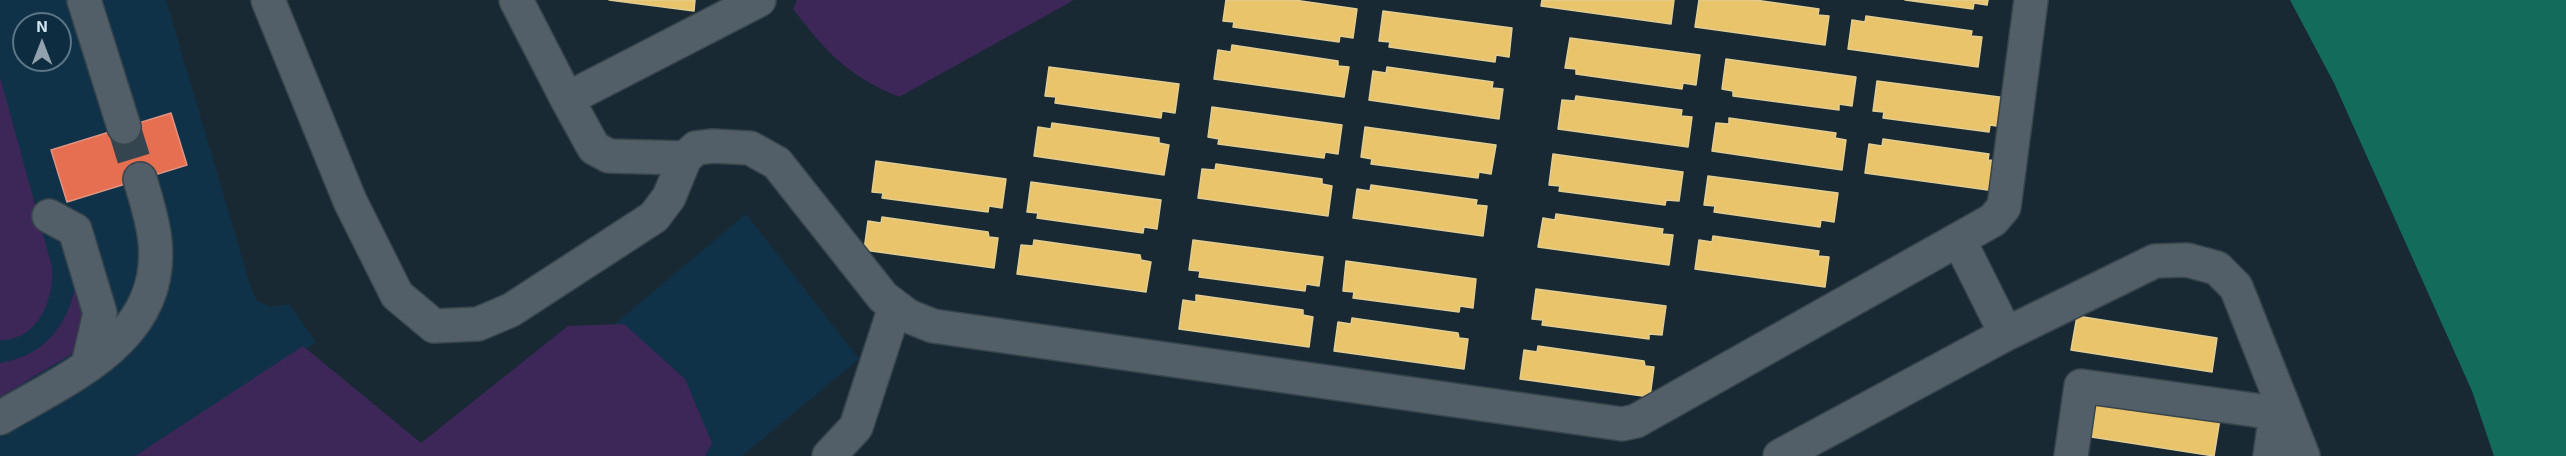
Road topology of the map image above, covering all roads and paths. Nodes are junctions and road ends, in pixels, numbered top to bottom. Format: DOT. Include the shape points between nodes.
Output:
graph roads {
  1 [pos="84,0"];
  2 [pos="268,0"];
  3 [pos="516,0"];
  4 [pos="759,0"];
  5 [pos="2031,0"];
  6 [pos="567,99"];
  7 [pos="124,127"];
  8 [pos="685,158"];
  9 [pos="140,179"];
  10 [pos="49,216"];
  11 [pos="1959,240"];
  12 [pos="895,307"];
  13 [pos="2006,334"];
  14 [pos="88,365"];
  15 [pos="2281,410"];
  16 [pos="0,418"];
  17 [pos="829,456"];
  18 [pos="1780,456"];
  19 [pos="2071,456"];
  20 [pos="2270,456"];
  21 [pos="2303,456"];
  1 -- 7 [label="lane"];
  2 -- 8 [label="lane" via="350,201 397,295 434,326 478,324 511,309 654,217 669,197"];
  3 -- 6 [label="lane"];
  4 -- 6 [label="lane"];
  5 -- 11 [label="lane" via="2004,207 1993,220"];
  6 -- 8 [label="lane" via="594,148 609,156"];
  8 -- 12 [label="lane" via="696,148 741,147 777,163"];
  9 -- 14 [label="lane" via="156,244 152,285 128,332"];
  10 -- 14 [label="lane" via="75,230 100,313"];
  11 -- 12 [label="lane" via="1636,421 1622,424 933,326"];
  11 -- 13 [label="lane"];
  12 -- 17 [label="lane" via="856,427"];
  13 -- 15 [label="lane" via="2155,261 2187,260 2217,268 2236,287"];
  13 -- 18 [label="lane"];
  14 -- 16 [label="lane"];
  15 -- 19 [label="lane" via="2081,386"];
  15 -- 20 [label="lane"];
  15 -- 21 [label="lane"];
}
